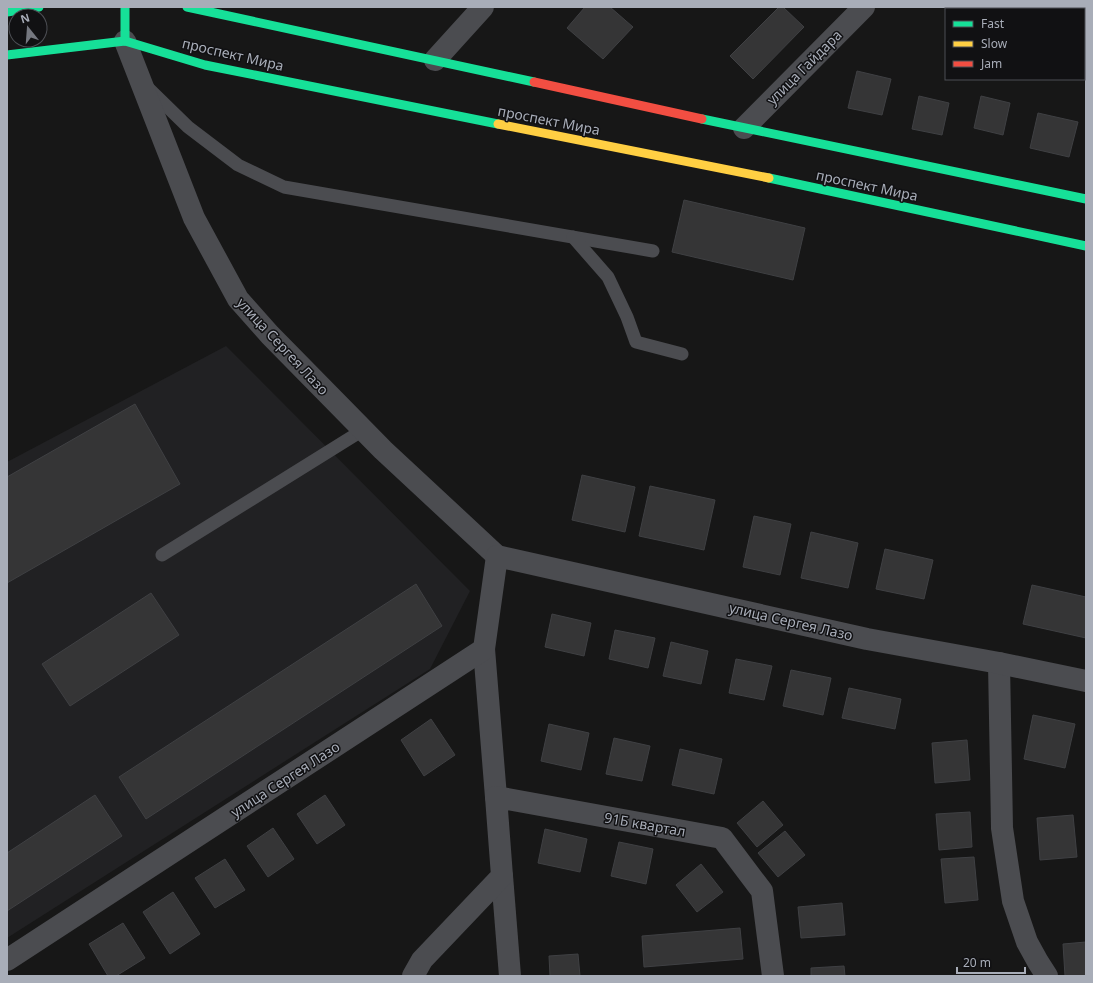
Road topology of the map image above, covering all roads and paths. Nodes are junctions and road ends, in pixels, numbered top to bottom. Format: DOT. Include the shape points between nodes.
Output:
graph roads {
  1 [pos="39,7"];
  2 [pos="125,7"];
  3 [pos="187,7"];
  4 [pos="483,7"];
  5 [pos="864,7"];
  6 [pos="20,8"];
  7 [pos="125,41"];
  8 [pos="7,55"];
  9 [pos="435,60"];
  10 [pos="140,80"];
  11 [pos="744,128"];
  12 [pos="1086,199"];
  13 [pos="573,237"];
  14 [pos="1086,246"];
  15 [pos="653,251"];
  16 [pos="682,354"];
  17 [pos="363,430"];
  18 [pos="162,555"];
  19 [pos="497,556"];
  20 [pos="484,649"];
  21 [pos="999,663"];
  22 [pos="1086,681"];
  23 [pos="496,797"];
  24 [pos="502,876"];
  25 [pos="7,960"];
  26 [pos="413,976"];
  27 [pos="510,976"];
  28 [pos="773,976"];
  29 [pos="1047,976"];
  1 -- 6 [label="main road"];
  2 -- 7 [label="main road"];
  3 -- 9 [label="main road"];
  4 -- 9 [label="street"];
  5 -- 11 [label="street, улица Гайдара"];
  7 -- 8 [label="main road, проспект Мира"];
  7 -- 10 [label="street, улица Сергея Лазо"];
  7 -- 14 [label="main road, проспект Мира" via="205,65 722,169"];
  9 -- 11 [label="main road"];
  10 -- 13 [label="lane" via="188,127 238,165 284,187"];
  10 -- 17 [label="street, улица Сергея Лазо" via="194,218 238,298 270,335"];
  11 -- 12 [label="main road"];
  13 -- 15 [label="lane"];
  13 -- 16 [label="lane" via="608,277 636,342"];
  17 -- 18 [label="lane"];
  17 -- 19 [label="street, улица Сергея Лазо"];
  19 -- 20 [label="street"];
  19 -- 21 [label="street, улица Сергея Лазо" via="867,639"];
  20 -- 23 [label="street"];
  20 -- 25 [label="street, улица Сергея Лазо"];
  21 -- 22 [label="street, улица Сергея Лазо"];
  21 -- 29 [label="street" via="1002,828 1013,901 1028,942"];
  23 -- 24 [label="street"];
  23 -- 28 [label="street, 91Б квартал" via="722,838 762,891"];
  24 -- 26 [label="street" via="422,960"];
  24 -- 27 [label="street"];
}
